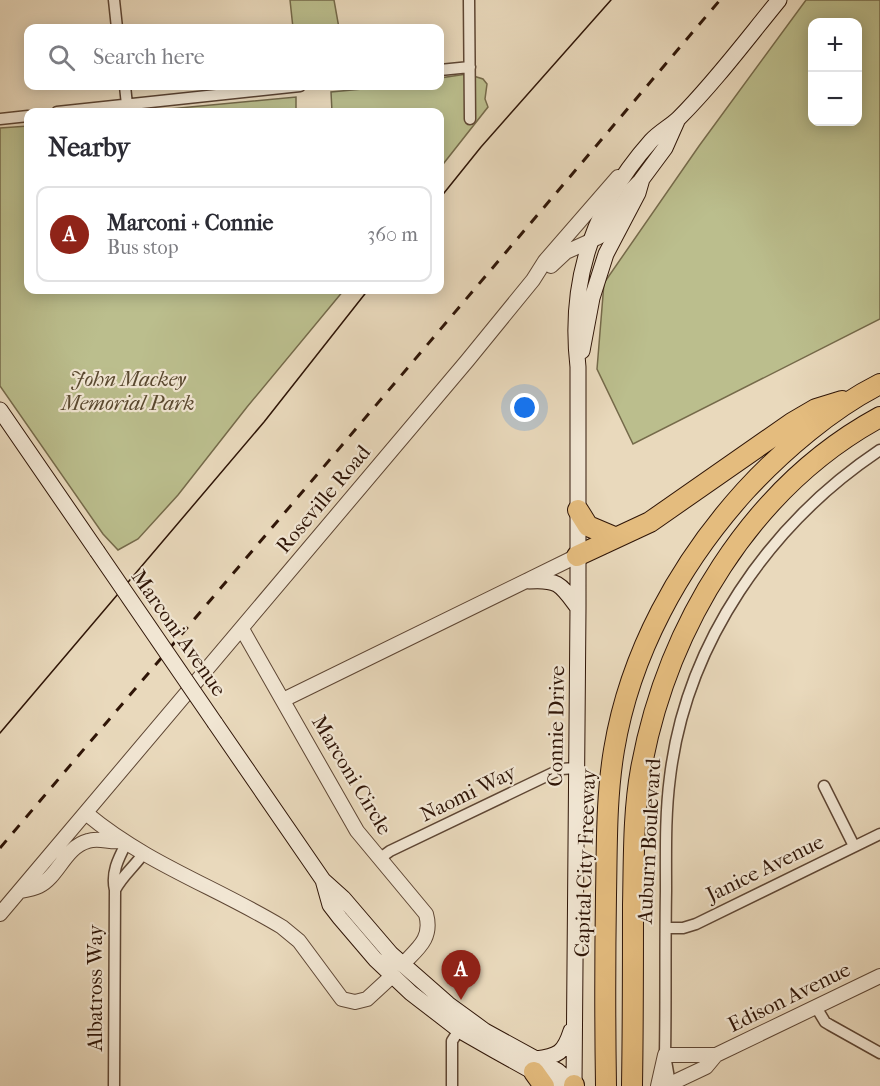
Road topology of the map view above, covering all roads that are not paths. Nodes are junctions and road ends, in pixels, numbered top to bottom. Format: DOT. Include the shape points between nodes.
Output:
graph roads {
  1 [pos="114,0"];
  2 [pos="469,0"];
  3 [pos="779,0"];
  4 [pos="117,24"];
  5 [pos="470,67"];
  6 [pos="444,70"];
  7 [pos="125,90"];
  8 [pos="264,90"];
  9 [pos="127,105"];
  10 [pos="97,108"];
  11 [pos="24,116"];
  12 [pos="679,118"];
  13 [pos="0,119"];
  14 [pos="470,119"];
  15 [pos="627,170"];
  16 [pos="642,179"];
  17 [pos="591,241"];
  18 [pos="533,280"];
  19 [pos="578,367"];
  20 [pos="880,384"];
  21 [pos="856,396"];
  22 [pos="0,410"];
  23 [pos="880,417"];
  24 [pos="880,450"];
  25 [pos="578,510"];
  26 [pos="614,537"];
  27 [pos="577,556"];
  28 [pos="529,580"];
  29 [pos="578,608"];
  30 [pos="242,629"];
  31 [pos="283,700"];
  32 [pos="576,768"];
  33 [pos="824,786"];
  34 [pos="87,814"];
  35 [pos="880,834"];
  36 [pos="124,842"];
  37 [pos="855,846"];
  38 [pos="143,854"];
  39 [pos="379,859"];
  40 [pos="115,890"];
  41 [pos="20,891"];
  42 [pos="0,914"];
  43 [pos="666,928"];
  44 [pos="397,970"];
  45 [pos="880,976"];
  46 [pos="816,1007"];
  47 [pos="574,1022"];
  48 [pos="459,1030"];
  49 [pos="880,1053"];
  50 [pos="665,1055"];
  51 [pos="716,1055"];
  52 [pos="538,1072"];
  53 [pos="666,1085"];
  54 [pos="114,1086"];
  55 [pos="452,1086"];
  56 [pos="574,1086"];
  57 [pos="606,1086"];
  58 [pos="632,1086"];
  1 -- 4 [label="street"];
  2 -- 5 [label="street"];
  3 -- 12 [label="main road, Roseville Road"];
  5 -- 6 [label="street"];
  5 -- 14 [label="street"];
  7 -- 9 [label="street"];
  8 -- 9 [label="street"];
  9 -- 10 [label="street"];
  11 -- 13 [label="street"];
  12 -- 15 [label="main road, Roseville Road" via="653,139"];
  12 -- 16 [label="main road, Roseville Road" via="665,148"];
  15 -- 17 [label="main road, Connie Drive"];
  15 -- 18 [label="street, Roseville Road" via="545,261"];
  16 -- 17 [label="street, Roseville Road" via="607,230"];
  16 -- 19 [label="main road, Connie Drive" via="597,278"];
  17 -- 18 [label="street, Roseville Road" via="566,252"];
  17 -- 19 [label="main road, Connie Drive" via="578,289"];
  18 -- 30 [label="street, Roseville Road"];
  19 -- 25 [label="main road, Connie Drive"];
  20 -- 21 [label="highway, Capital City Freeway"];
  21 -- 26 [label="highway" via="816,409 650,522"];
  21 -- 57 [label="highway, Capital City Freeway" via="762,472 719,519 682,572 651,630 628,691 614,750 607,810"];
  22 -- 44 [label="main road, Marconi Avenue, bridge" via="322,880 330,905 365,949"];
  23 -- 58 [label="highway" via="852,432 799,475 752,525 712,580 680,640 656,704 640,770 634,838"];
  24 -- 43 [label="street, Auburn Boulevard" via="827,490 770,549 731,604 700,665 678,732 670,778"];
  25 -- 26 [label="highway" via="588,526"];
  25 -- 27 [label="main road, Connie Drive"];
  26 -- 27 [label="highway"];
  27 -- 28 [label="street"];
  27 -- 29 [label="main road, Connie Drive"];
  28 -- 29 [label="main road" via="558,584"];
  28 -- 31 [label="street"];
  29 -- 32 [label="main road, Connie Drive"];
  30 -- 31 [label="street, Marconi Circle"];
  30 -- 34 [label="street, Roseville Road"];
  31 -- 39 [label="street, Marconi Circle" via="348,818"];
  32 -- 39 [label="street, Naomi Way" via="561,769"];
  32 -- 47 [label="main road, Connie Drive"];
  33 -- 37 [label="street"];
  34 -- 36 [label="street"];
  34 -- 41 [label="street"];
  35 -- 37 [label="street, Janice Avenue"];
  36 -- 38 [label="street"];
  36 -- 40 [label="street, Albatross Way" via="117,860"];
  36 -- 41 [label="street" via="83,842 40,886"];
  37 -- 43 [label="street, Janice Avenue" via="696,924"];
  38 -- 40 [label="street"];
  38 -- 44 [label="street" via="282,927 299,941 342,999 367,999"];
  39 -- 44 [label="street, Marconi Circle" via="422,908 428,922 427,936"];
  40 -- 54 [label="street, Albatross Way"];
  41 -- 42 [label="street"];
  43 -- 50 [label="street, Auburn Boulevard"];
  44 -- 48 [label="main road, Marconi Avenue" via="431,1010"];
  44 -- 52 [label="main road, Marconi Avenue" via="499,1039"];
  45 -- 46 [label="street, Edison Avenue"];
  46 -- 49 [label="street" via="825,1022"];
  46 -- 51 [label="street, Edison Avenue"];
  47 -- 52 [label="main road" via="568,1041"];
  47 -- 56 [label="main road, Connie Drive"];
  48 -- 52 [label="main road, Marconi Avenue"];
  48 -- 55 [label="street" via="452,1041"];
  50 -- 51 [label="street, Edison Avenue"];
  50 -- 53 [label="street, Auburn Boulevard"];
  51 -- 53 [label="street, Edison Avenue" via="706,1066"];
  52 -- 56 [label="main road, Marconi Avenue" via="555,1084"];
}
